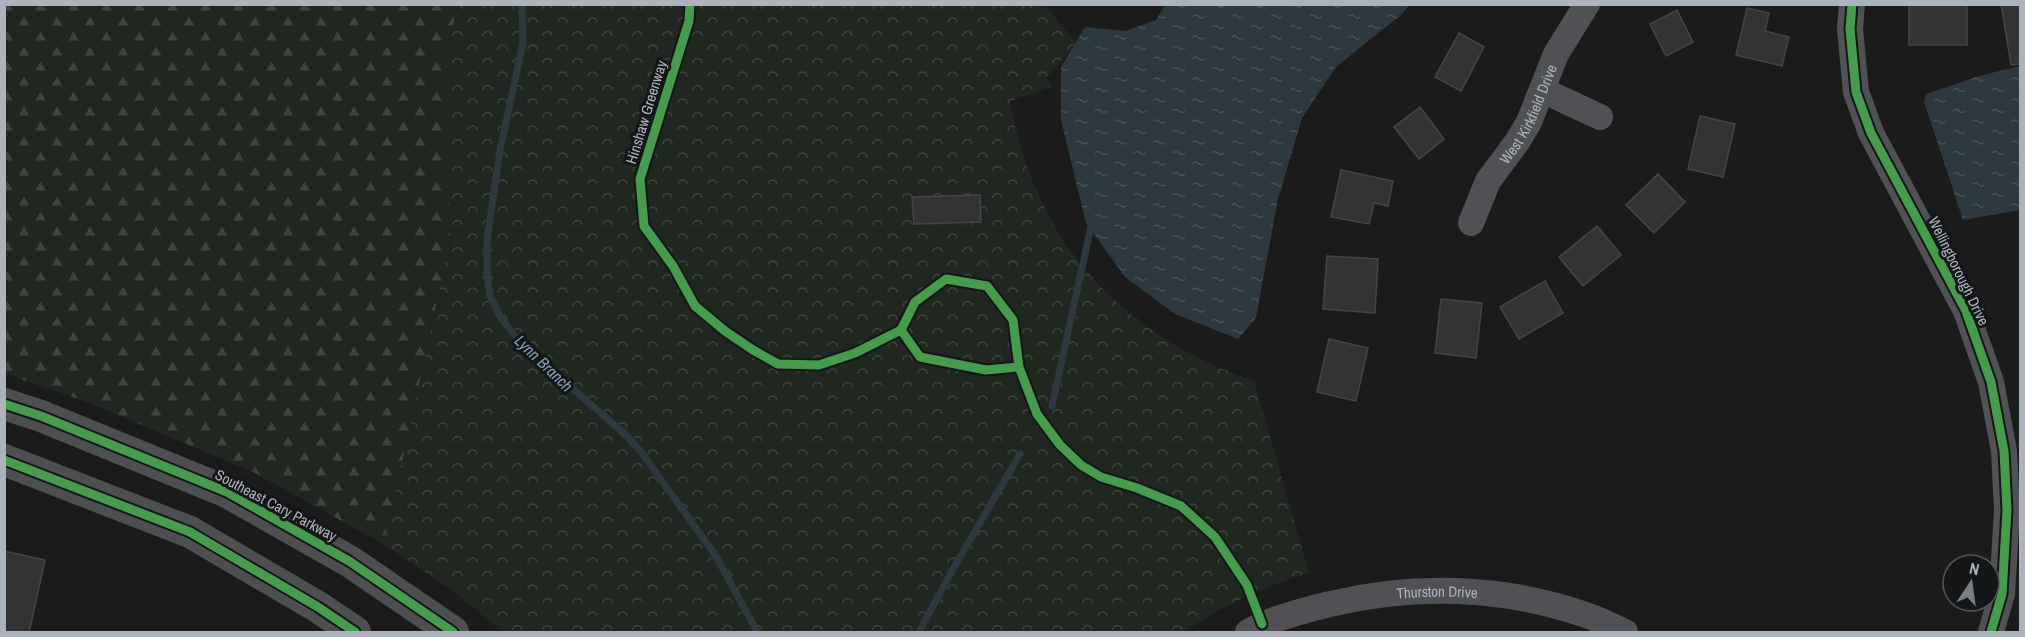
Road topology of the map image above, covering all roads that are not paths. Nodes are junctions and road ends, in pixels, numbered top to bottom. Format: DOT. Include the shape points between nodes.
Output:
graph roads {
  1 [pos="1587,4"];
  2 [pos="1852,4"];
  3 [pos="1542,90"];
  4 [pos="1600,117"];
  5 [pos="1471,223"];
  6 [pos="4,404"];
  7 [pos="4,460"];
  8 [pos="2011,596"];
  9 [pos="356,633"];
  10 [pos="453,633"];
  11 [pos="1248,633"];
  12 [pos="1625,633"];
  13 [pos="1991,633"];
  1 -- 3 [label="street, West Kirkfield Drive" via="1556,54"];
  2 -- 8 [label="street, Wellingborough Drive" via="1850,29 1856,92 1871,133 1966,312 1991,382 2004,451"];
  3 -- 4 [label="street"];
  3 -- 5 [label="street, West Kirkfield Drive" via="1523,132 1488,181"];
  6 -- 10 [label="main road, Southeast Cary Parkway" via="227,492 349,561"];
  7 -- 9 [label="main road" via="190,532"];
  8 -- 13 [label="street, Wellingborough Drive"];
  11 -- 12 [label="street, Thurston Drive" via="1262,624 1350,599 1398,591 1442,590 1519,596 1585,614"];
}
